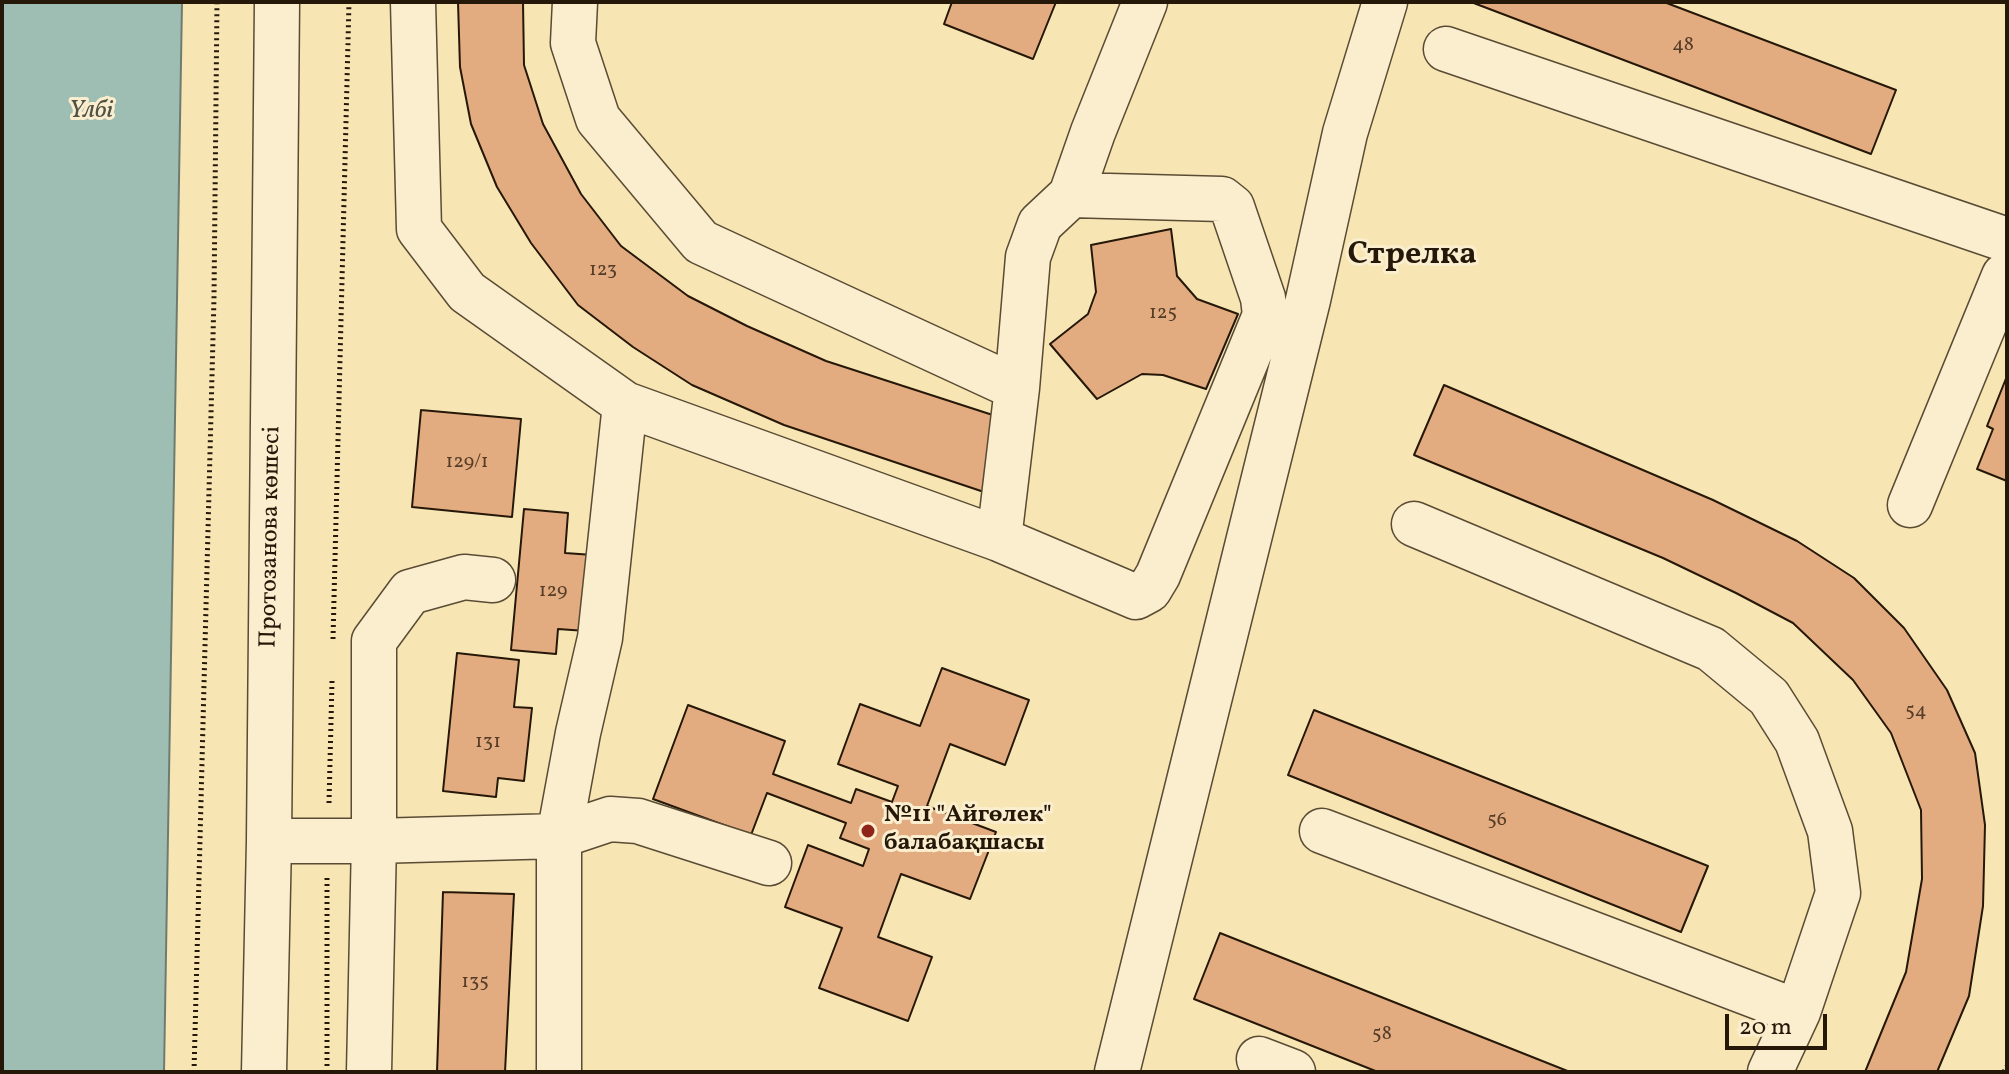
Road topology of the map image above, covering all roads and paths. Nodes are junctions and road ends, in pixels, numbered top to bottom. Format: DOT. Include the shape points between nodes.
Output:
graph roads {
  1 [pos="217,2"];
  2 [pos="277,2"];
  3 [pos="349,2"];
  4 [pos="413,2"];
  5 [pos="575,2"];
  6 [pos="1145,2"];
  7 [pos="1385,2"];
  8 [pos="1446,49"];
  9 [pos="1071,195"];
  10 [pos="2007,240"];
  11 [pos="2007,275"];
  12 [pos="1017,388"];
  13 [pos="625,404"];
  14 [pos="1910,505"];
  15 [pos="1414,524"];
  16 [pos="999,539"];
  17 [pos="493,580"];
  18 [pos="333,652"];
  19 [pos="332,667"];
  20 [pos="1322,831"];
  21 [pos="559,836"];
  22 [pos="269,841"];
  23 [pos="328,841"];
  24 [pos="374,841"];
  25 [pos="769,863"];
  26 [pos="1798,1012"];
  27 [pos="2007,1066"];
  28 [pos="194,1072"];
  29 [pos="264,1072"];
  30 [pos="327,1072"];
  31 [pos="369,1072"];
  32 [pos="559,1072"];
  33 [pos="1117,1072"];
  34 [pos="1770,1072"];
  35 [pos="2004,1072"];
  1 -- 28 [label="path"];
  2 -- 22 [label="street, Протозанова көшесі"];
  3 -- 18 [label="path"];
  4 -- 13 [label="street" via="419,229 467,292"];
  5 -- 12 [label="street" via="573,43 598,119 701,242"];
  6 -- 9 [label="street"];
  7 -- 33 [label="street" via="1345,133"];
  8 -- 10 [label="street"];
  9 -- 12 [label="street" via="1040,224 1028,257"];
  9 -- 16 [label="street" via="1222,199 1232,207 1265,315 1149,590 1136,597"];
  11 -- 14 [label="street"];
  12 -- 16 [label="street"];
  13 -- 16 [label="street"];
  13 -- 21 [label="street" via="600,638"];
  15 -- 26 [label="street" via="1711,649 1769,697 1797,741 1830,831 1838,893"];
  17 -- 24 [label="street" via="464,577 410,592 374,641"];
  19 -- 23 [label="path"];
  20 -- 26 [label="street"];
  21 -- 24 [label="street"];
  21 -- 25 [label="street" via="610,819 638,821"];
  21 -- 32 [label="street"];
  22 -- 23 [label="street"];
  22 -- 29 [label="street, Протозанова көшесі"];
  23 -- 24 [label="street"];
  23 -- 30 [label="path"];
  24 -- 31 [label="street"];
  26 -- 34 [label="street"];
  27 -- 35 [label="path"];
}
